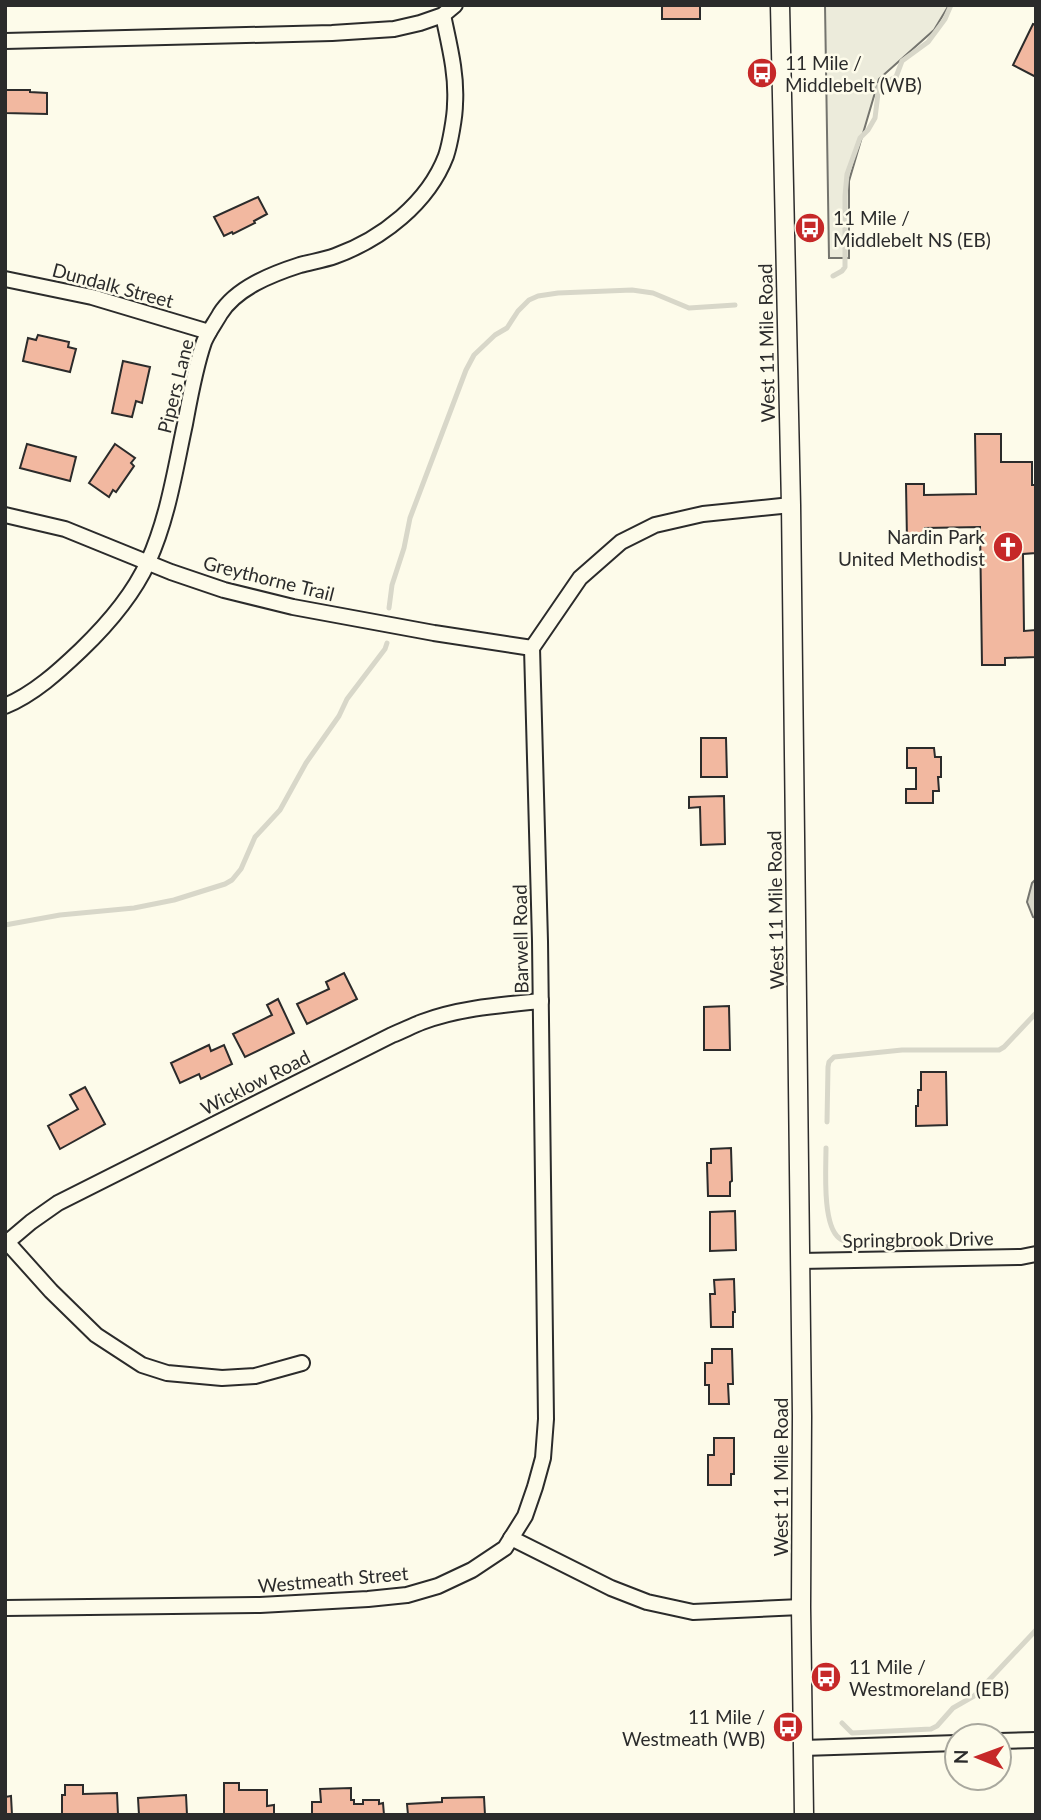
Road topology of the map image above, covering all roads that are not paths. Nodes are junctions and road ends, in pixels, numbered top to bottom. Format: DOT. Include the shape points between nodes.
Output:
graph roads {
  1 [pos="455,5"];
  2 [pos="780,5"];
  3 [pos="443,15"];
  4 [pos="5,41"];
  5 [pos="5,279"];
  6 [pos="209,332"];
  7 [pos="791,505"];
  8 [pos="5,515"];
  9 [pos="148,562"];
  10 [pos="532,649"];
  11 [pos="5,706"];
  12 [pos="541,1001"];
  13 [pos="6,1243"];
  14 [pos="1036,1254"];
  15 [pos="800,1261"];
  16 [pos="302,1363"];
  17 [pos="511,1538"];
  18 [pos="801,1607"];
  19 [pos="5,1608"];
  20 [pos="1036,1740"];
  21 [pos="1013,1741"];
  22 [pos="943,1743"];
  23 [pos="803,1748"];
  24 [pos="804,1815"];
  1 -- 3 [label="street"];
  2 -- 7 [label="street, West 11 Mile Road"];
  3 -- 4 [label="street" via="394,29 332,33"];
  3 -- 6 [label="street, Pipers Lane" via="455,104 446,155 427,191 370,240 264,278 240,293 222,310"];
  5 -- 6 [label="street, Dundalk Street" via="92,297"];
  6 -- 9 [label="street, Pipers Lane" via="169,501"];
  7 -- 10 [label="street" via="691,516 655,525 621,542 580,579"];
  7 -- 15 [label="street, West 11 Mile Road"];
  8 -- 9 [label="street, Greythorne Trail" via="65,529"];
  9 -- 10 [label="street, Greythorne Trail" via="224,590 293,607"];
  9 -- 11 [label="street, Pipers Lane" via="97,635 58,671"];
  10 -- 12 [label="street, Barwell Road"];
  12 -- 13 [label="street, Wicklow Road" via="451,1014 392,1035 58,1203"];
  12 -- 17 [label="street, Barwell Road" via="546,1419 535,1487"];
  13 -- 16 [label="street" via="96,1335 142,1365 167,1373 222,1378 255,1376"];
  14 -- 15 [label="street, Springbrook Drive"];
  15 -- 18 [label="street, West 11 Mile Road"];
  17 -- 18 [label="street" via="647,1602 693,1612"];
  17 -- 19 [label="street, Westmeath Street" via="505,1548 472,1570 407,1595 260,1605"];
  18 -- 23 [label="street, West 11 Mile Road"];
  20 -- 21 [label="street"];
  22 -- 23 [label="street"];
  23 -- 24 [label="street, West 11 Mile Road"];
}
